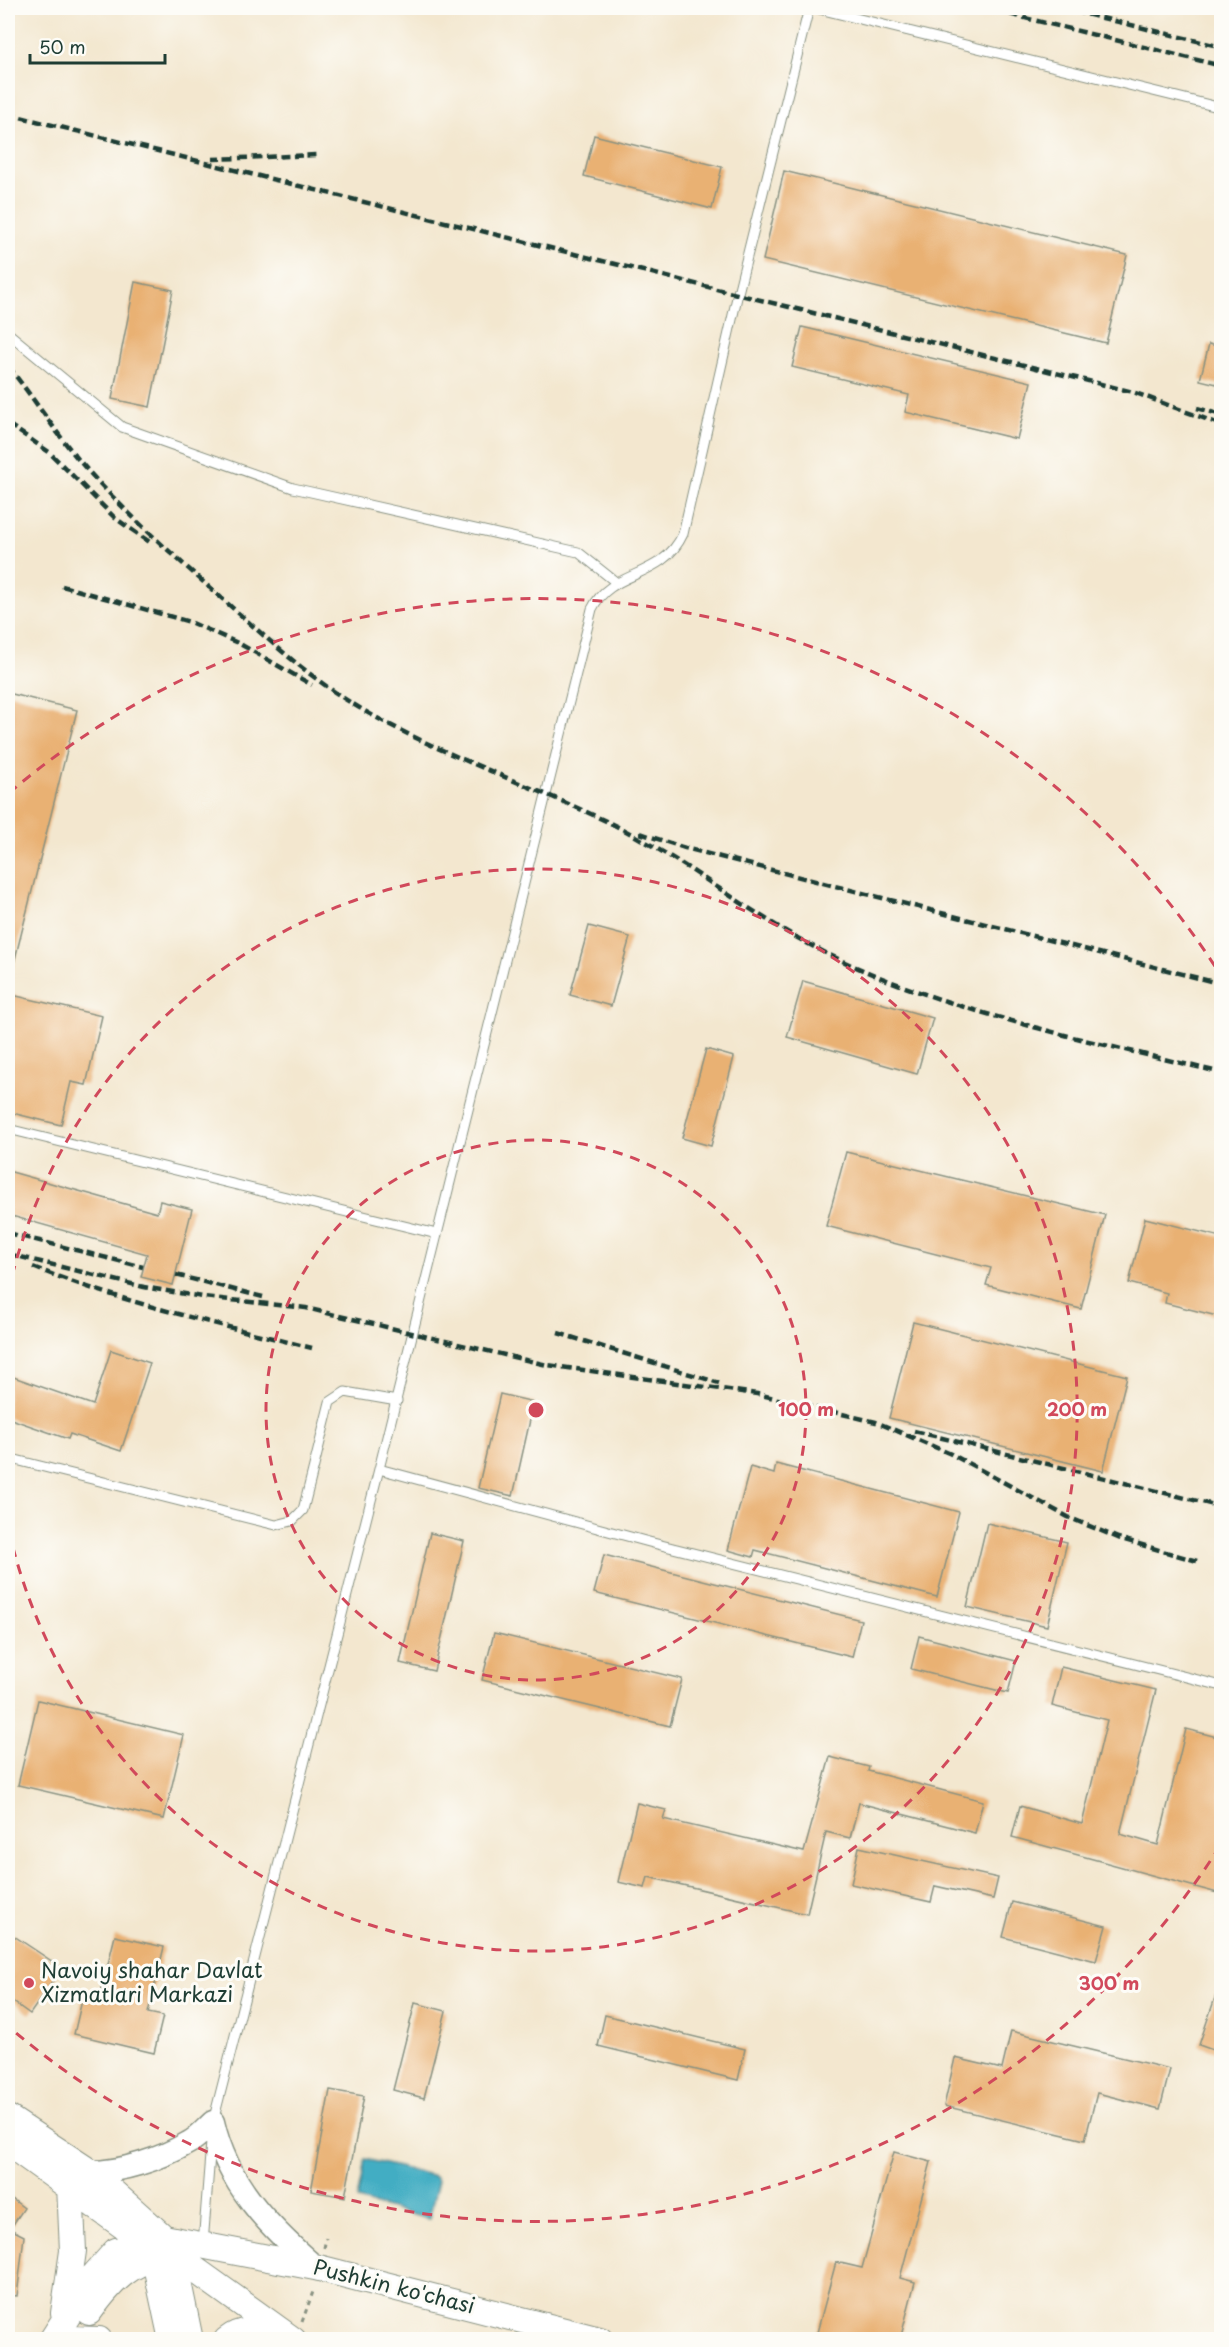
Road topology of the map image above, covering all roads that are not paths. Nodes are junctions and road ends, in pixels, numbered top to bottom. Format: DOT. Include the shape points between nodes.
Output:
graph roads {
  1 [pos="808,8"];
  2 [pos="815,8"];
  3 [pos="1221,108"];
  4 [pos="8,333"];
  5 [pos="617,583"];
  6 [pos="8,1129"];
  7 [pos="437,1234"];
  8 [pos="397,1401"];
  9 [pos="8,1458"];
  10 [pos="380,1469"];
  11 [pos="1221,1686"];
  12 [pos="8,2118"];
  13 [pos="213,2122"];
  14 [pos="8,2143"];
  15 [pos="80,2179"];
  16 [pos="171,2250"];
  17 [pos="315,2267"];
  18 [pos="63,2336"];
  19 [pos="287,2336"];
  20 [pos="99,2340"];
  21 [pos="172,2340"];
  22 [pos="190,2340"];
  23 [pos="227,2340"];
  24 [pos="600,2340"];
  1 -- 5 [label="lane" via="683,534 676,550 663,562"];
  2 -- 3 [label="lane"];
  4 -- 5 [label="lane" via="122,427 293,488 578,552"];
  5 -- 7 [label="lane" via="592,609"];
  6 -- 7 [label="lane"];
  7 -- 8 [label="lane"];
  8 -- 9 [label="lane" via="345,1392 330,1402 303,1510 292,1521 276,1525"];
  8 -- 10 [label="lane"];
  10 -- 11 [label="lane" via="660,1545"];
  10 -- 13 [label="lane"];
  12 -- 15 [label="main road"];
  13 -- 15 [label="street" via="190,2143"];
  13 -- 16 [label="lane"];
  13 -- 17 [label="street" via="220,2151 232,2176 280,2236"];
  14 -- 15 [label="main road"];
  15 -- 16 [label="main road"];
  15 -- 18 [label="main road"];
  16 -- 17 [label="main road, Pushkin ko'chasi"];
  16 -- 18 [label="main road" via="128,2268"];
  16 -- 19 [label="main road"];
  16 -- 21 [label="main road" via="168,2310"];
  16 -- 22 [label="main road"];
  17 -- 24 [label="main road, Pushkin ko'chasi"];
  18 -- 20 [label="main road"];
  19 -- 23 [label="main road" via="251,2330 233,2334"];
}
